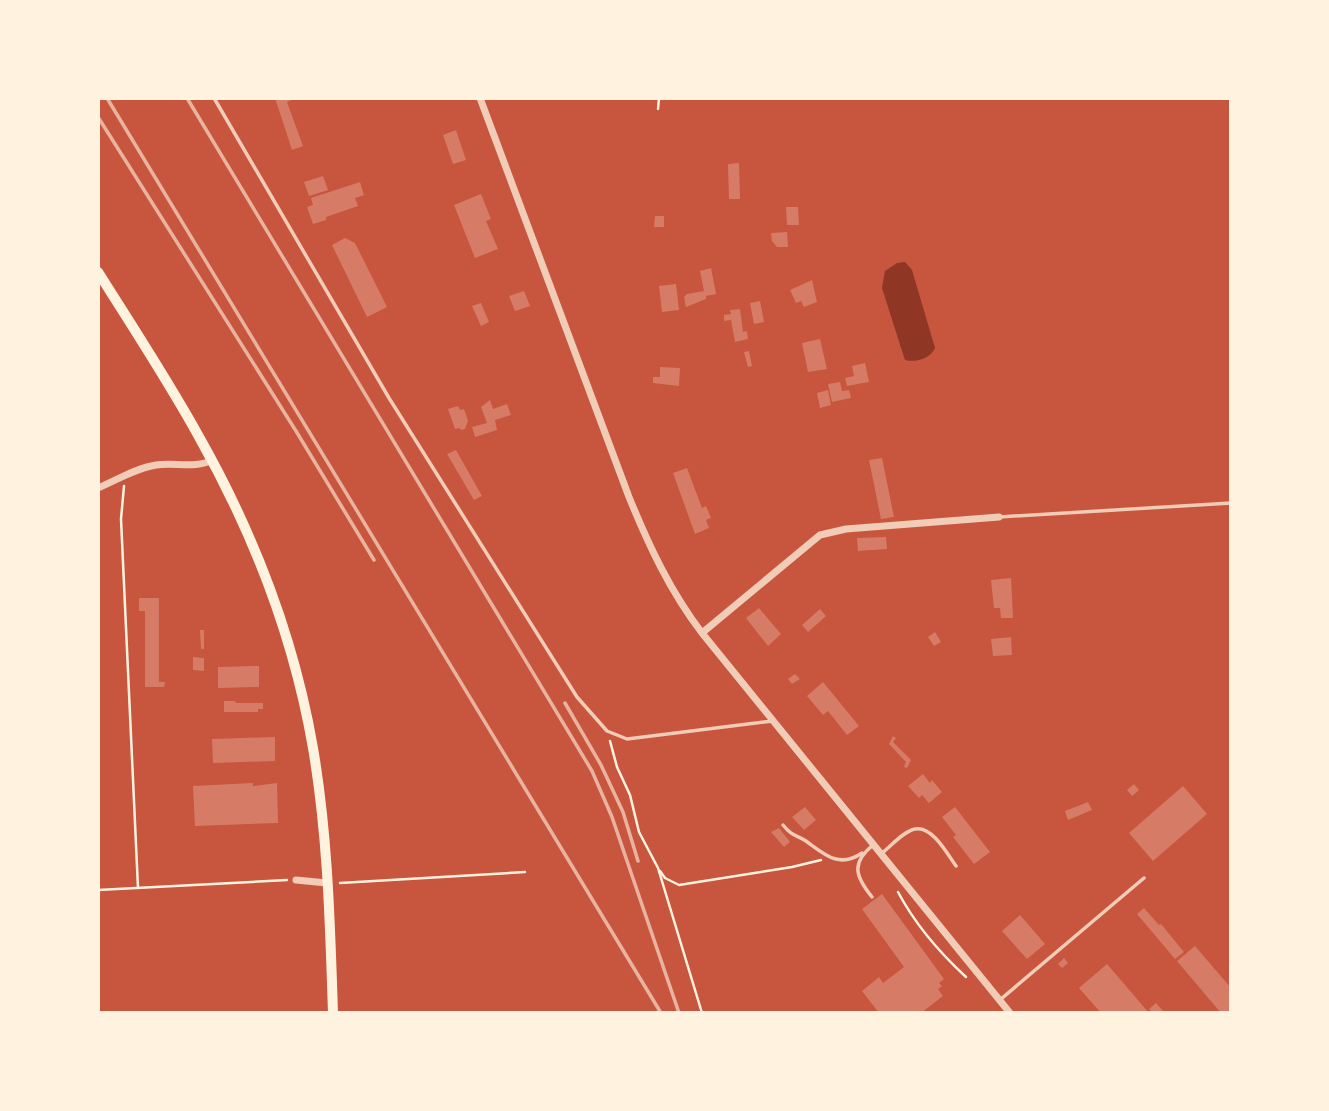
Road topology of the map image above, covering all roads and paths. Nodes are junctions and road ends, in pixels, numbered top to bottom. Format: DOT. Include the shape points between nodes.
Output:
graph roads {
  1 [pos="214,98"];
  2 [pos="480,98"];
  3 [pos="659,98"];
  4 [pos="658,109"];
  5 [pos="98,272"];
  6 [pos="212,460"];
  7 [pos="125,476"];
  8 [pos="98,488"];
  9 [pos="1231,503"];
  10 [pos="999,517"];
  11 [pos="702,633"];
  12 [pos="773,721"];
  13 [pos="607,731"];
  14 [pos="783,825"];
  15 [pos="873,845"];
  16 [pos="862,853"];
  17 [pos="881,854"];
  18 [pos="831,858"];
  19 [pos="956,866"];
  20 [pos="658,868"];
  21 [pos="525,872"];
  22 [pos="1144,878"];
  23 [pos="296,880"];
  24 [pos="327,883"];
  25 [pos="138,888"];
  26 [pos="98,890"];
  27 [pos="872,897"];
  28 [pos="999,1000"];
  29 [pos="333,1013"];
  30 [pos="702,1013"];
  31 [pos="1010,1013"];
  1 -- 13 [label="lane" via="487,556 577,697"];
  2 -- 11 [label="street" via="643,533 674,593"];
  3 -- 4 [label="path"];
  5 -- 6 [label="main road"];
  6 -- 7 [label="street" via="157,465"];
  6 -- 24 [label="main road" via="253,547 298,678 320,793"];
  7 -- 8 [label="street"];
  7 -- 25 [label="path" via="121,519"];
  9 -- 10 [label="lane"];
  10 -- 11 [label="street" via="820,535"];
  11 -- 12 [label="street"];
  12 -- 13 [label="lane" via="627,739"];
  12 -- 15 [label="street"];
  13 -- 20 [label="path" via="639,832"];
  14 -- 18 [label="lane" via="793,837"];
  15 -- 16 [label="lane"];
  15 -- 17 [label="street"];
  16 -- 18 [label="lane" via="854,858"];
  16 -- 27 [label="lane" via="858,874"];
  17 -- 19 [label="lane" via="920,829 932,835"];
  17 -- 28 [label="street"];
  18 -- 20 [label="path" via="679,885"];
  20 -- 30 [label="path"];
  21 -- 24 [label="path"];
  22 -- 28 [label="lane"];
  23 -- 24 [label="street"];
  23 -- 25 [label="path"];
  24 -- 29 [label="main road"];
  25 -- 26 [label="path"];
  28 -- 31 [label="street"];
}
